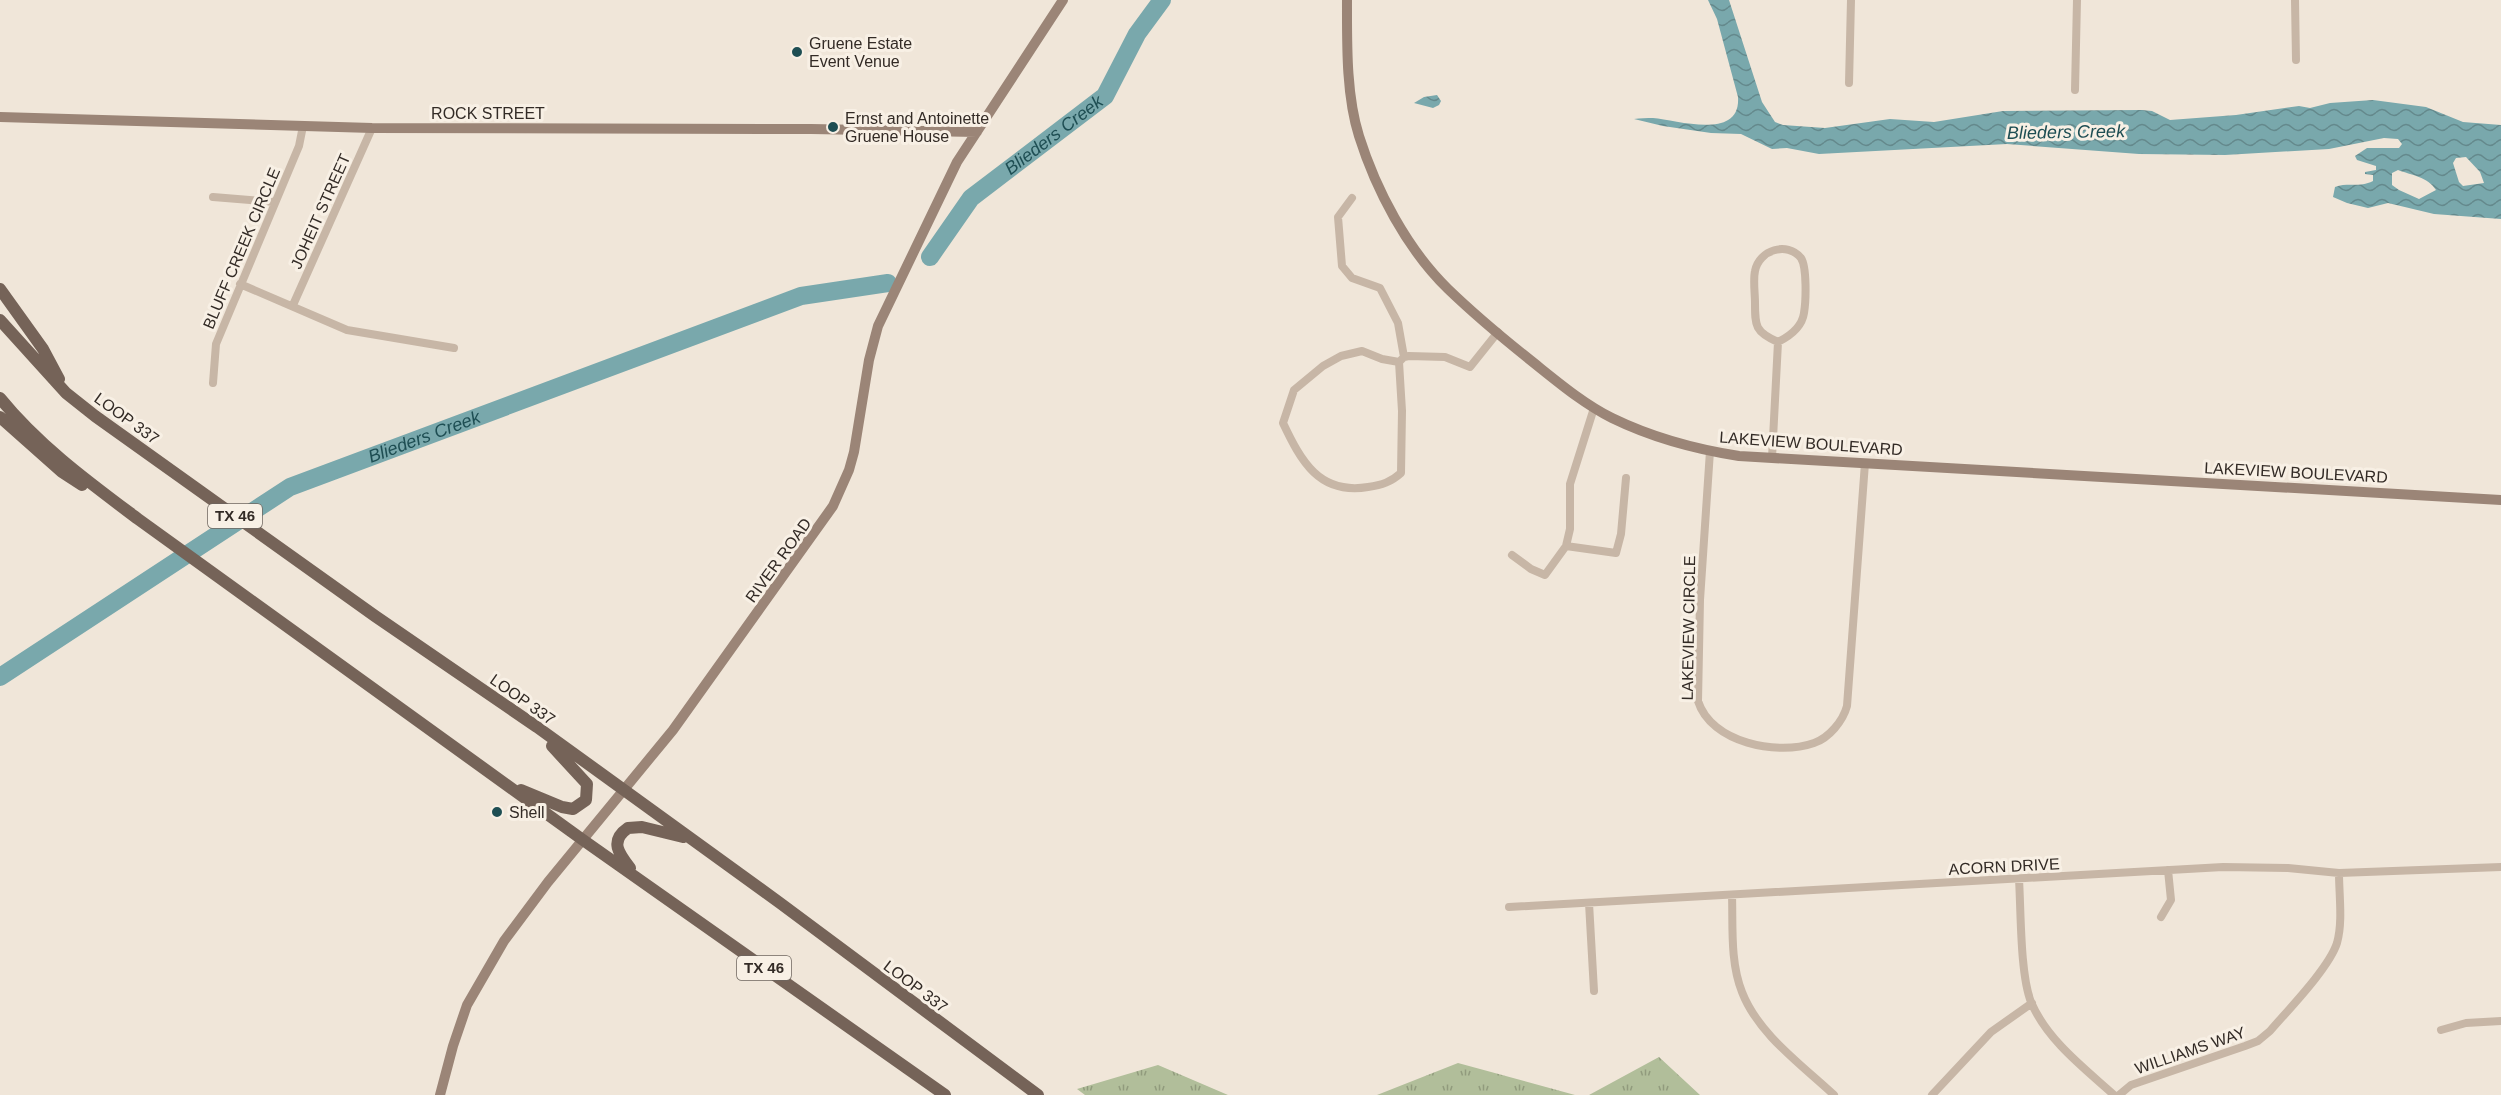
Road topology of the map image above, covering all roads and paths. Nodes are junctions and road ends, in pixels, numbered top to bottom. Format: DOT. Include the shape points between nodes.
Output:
graph roads {
  1 [pos="1063,0"];
  2 [pos="1347,0"];
  3 [pos="1851,0"];
  4 [pos="2077,0"];
  5 [pos="2295,0"];
  6 [pos="2296,60"];
  7 [pos="1849,83"];
  8 [pos="2075,90"];
  9 [pos="0,117"];
  10 [pos="303,126"];
  11 [pos="372,128"];
  12 [pos="977,132"];
  13 [pos="213,197"];
  14 [pos="1352,198"];
  15 [pos="275,202"];
  16 [pos="240,284"];
  17 [pos="0,289"];
  18 [pos="293,305"];
  19 [pos="0,320"];
  20 [pos="1498,332"];
  21 [pos="1778,342"];
  22 [pos="454,348"];
  23 [pos="1401,359"];
  24 [pos="213,383"];
  25 [pos="66,393"];
  26 [pos="0,398"];
  27 [pos="1594,408"];
  28 [pos="0,417"];
  29 [pos="1710,451"];
  30 [pos="1772,458"];
  31 [pos="1865,463"];
  32 [pos="1626,478"];
  33 [pos="2501,500"];
  34 [pos="138,519"];
  35 [pos="1566,546"];
  36 [pos="1512,555"];
  37 [pos="529,722"];
  38 [pos="501,781"];
  39 [pos="623,791"];
  40 [pos="690,838"];
  41 [pos="583,840"];
  42 [pos="2501,867"];
  43 [pos="2168,870"];
  44 [pos="2339,873"];
  45 [pos="2019,879"];
  46 [pos="640,881"];
  47 [pos="1732,895"];
  48 [pos="1589,903"];
  49 [pos="1509,907"];
  50 [pos="2161,917"];
  51 [pos="1594,991"];
  52 [pos="2032,1003"];
  53 [pos="2501,1021"];
  54 [pos="2441,1030"];
  55 [pos="440,1095"];
  56 [pos="945,1095"];
  57 [pos="1038,1095"];
  58 [pos="1834,1095"];
  59 [pos="1932,1095"];
  60 [pos="2114,1095"];
  61 [pos="2119,1095"];
  1 -- 12 [label="street, RIVER ROAD"];
  2 -- 20 [label="street, LAKEVIEW BOULEVARD" via="1349,74 1355,117 1375,175 1397,220 1423,259 1447,288"];
  3 -- 7 [label="street"];
  4 -- 8 [label="street"];
  5 -- 6 [label="street"];
  9 -- 10 [label="street, ROCK STREET"];
  10 -- 11 [label="street, ROCK STREET"];
  10 -- 15 [label="street, BLUFF CREEK CIRCLE" via="299,146"];
  11 -- 12 [label="street, ROCK STREET"];
  11 -- 18 [label="street, JOHEIT STREET"];
  12 -- 39 [label="street, RIVER ROAD" via="950,174 878,326 854,452 833,506 673,730"];
  13 -- 15 [label="street"];
  14 -- 23 [label="street" via="1338,217 1342,266 1352,278 1380,288 1398,323"];
  15 -- 16 [label="street, BLUFF CREEK CIRCLE"];
  16 -- 18 [label="street"];
  16 -- 24 [label="street, BLUFF CREEK CIRCLE" via="216,344"];
  17 -- 25 [label="main road" via="43,349"];
  18 -- 22 [label="street" via="347,330"];
  19 -- 25 [label="main road, LOOP 337 / TX 46"];
  20 -- 23 [label="street" via="1470,367 1445,357"];
  20 -- 27 [label="street, LAKEVIEW BOULEVARD"];
  21 -- 21 [label="street" via="1802,323 1805,266 1800,257 1777,248 1759,260 1755,271 1755,323 1764,336"];
  21 -- 30 [label="street"];
  23 -- 23 [label="street" via="1382,359 1362,351 1341,356 1294,390 1283,423 1300,458 1323,482 1359,489 1391,482 1401,473"];
  25 -- 37 [label="main road, LOOP 337 / TX 46"];
  26 -- 34 [label="main road, TX 46" via="38,439"];
  27 -- 29 [label="street, LAKEVIEW BOULEVARD" via="1653,436"];
  27 -- 35 [label="street" via="1570,484"];
  28 -- 34 [label="main road" via="62,472"];
  29 -- 30 [label="street, LAKEVIEW BOULEVARD"];
  29 -- 31 [label="street, LAKEVIEW CIRCLE" via="1698,701 1704,715 1732,736 1784,747 1817,742 1845,715"];
  30 -- 31 [label="street, LAKEVIEW BOULEVARD"];
  31 -- 33 [label="street, LAKEVIEW BOULEVARD"];
  32 -- 35 [label="street" via="1616,553"];
  34 -- 38 [label="main road, TX 46"];
  35 -- 36 [label="street" via="1545,575"];
  37 -- 38 [label="main road" via="579,774 586,784 586,800 573,809 562,807"];
  37 -- 39 [label="main road, LOOP 337 / TX 46"];
  38 -- 41 [label="main road, TX 46"];
  39 -- 40 [label="main road, LOOP 337 / TX 46"];
  39 -- 41 [label="street, RIVER ROAD"];
  40 -- 46 [label="main road" via="635,826 623,832 616,846"];
  40 -- 57 [label="main road, LOOP 337 / TX 46"];
  41 -- 46 [label="main road, TX 46"];
  41 -- 55 [label="street, RIVER ROAD" via="504,941 484,973 460,1024"];
  42 -- 44 [label="street, ACORN DRIVE"];
  43 -- 44 [label="street, ACORN DRIVE" via="2288,868"];
  43 -- 45 [label="street, ACORN DRIVE"];
  43 -- 50 [label="street" via="2171,900"];
  44 -- 61 [label="street, WILLIAMS WAY" via="2339,931 2330,958 2270,1031 2245,1047 2132,1085"];
  45 -- 47 [label="street, ACORN DRIVE"];
  45 -- 52 [label="street" via="2025,971"];
  46 -- 56 [label="main road, TX 46"];
  47 -- 48 [label="street, ACORN DRIVE"];
  47 -- 58 [label="street" via="1735,964 1746,1001 1756,1019"];
  48 -- 49 [label="street, ACORN DRIVE"];
  48 -- 51 [label="street"];
  52 -- 59 [label="street" via="1990,1032"];
  52 -- 60 [label="street" via="2060,1044"];
  53 -- 54 [label="street" via="2466,1023"];
}
